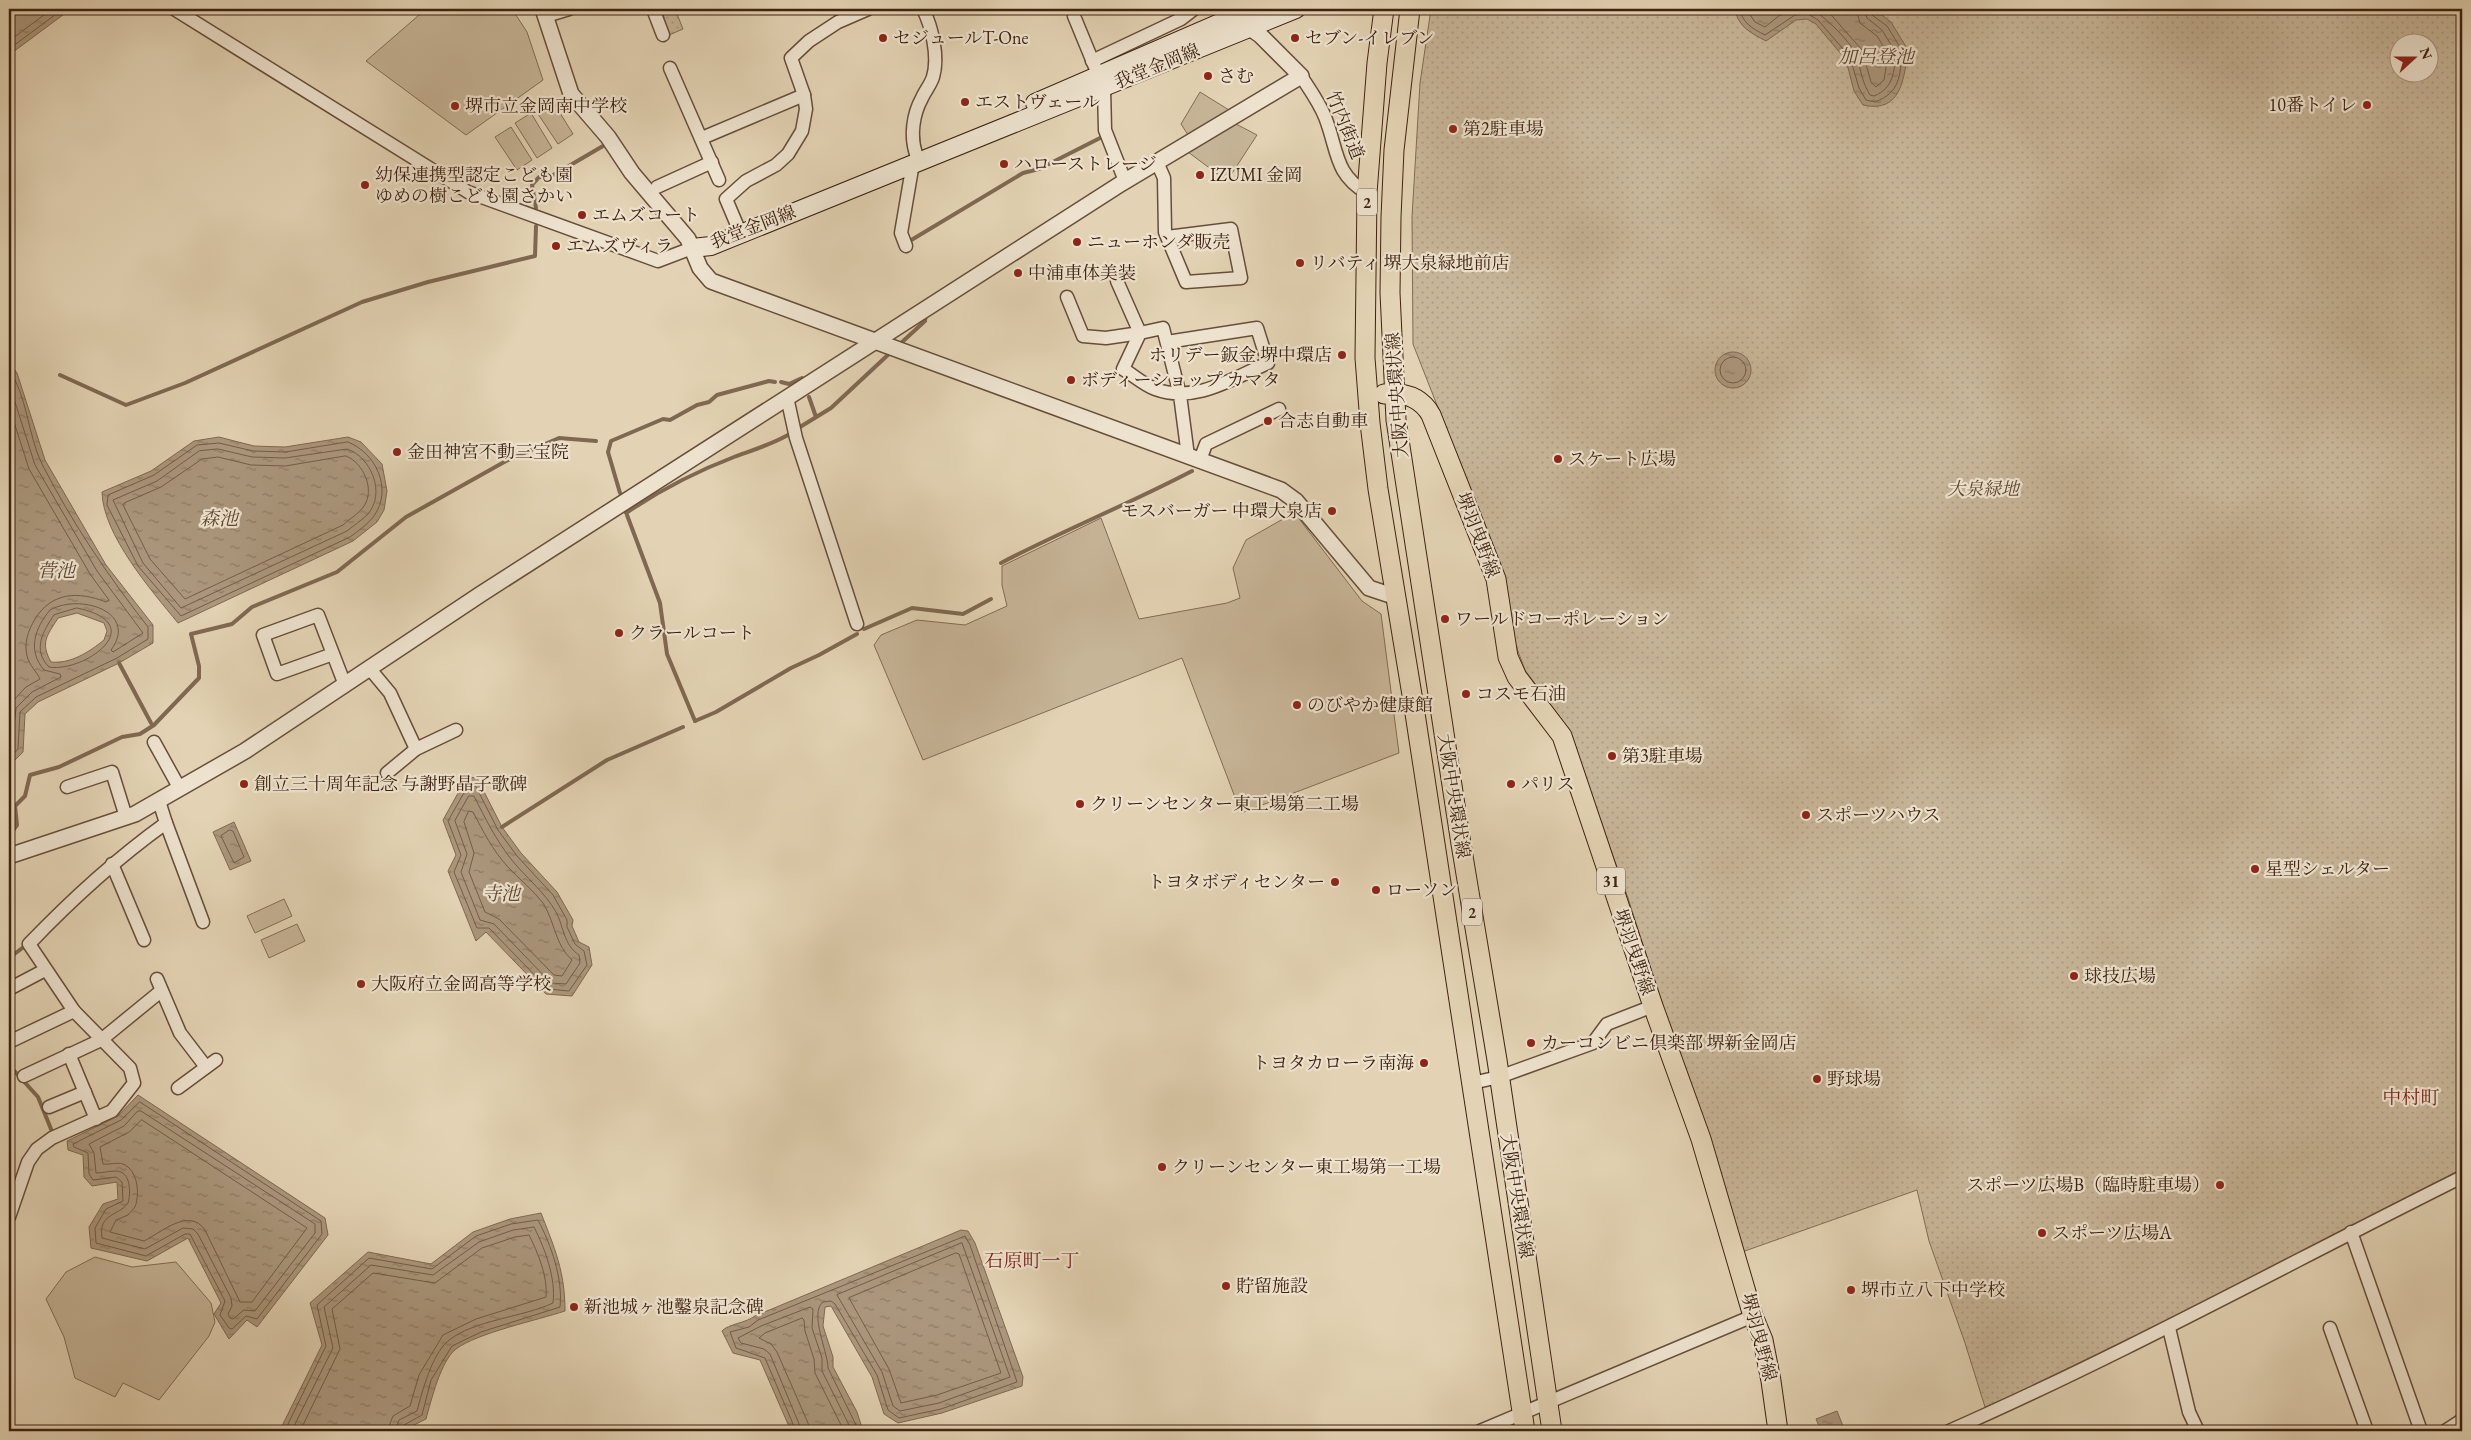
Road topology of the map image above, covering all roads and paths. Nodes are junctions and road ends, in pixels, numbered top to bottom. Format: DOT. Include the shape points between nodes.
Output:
graph roads {
  1 [pos="174,9"];
  2 [pos="569,9"];
  3 [pos="653,9"];
  4 [pos="868,9"];
  5 [pos="923,9"];
  6 [pos="1075,9"];
  7 [pos="1194,9"];
  8 [pos="1252,9"];
  9 [pos="1296,9"];
  10 [pos="1384,9"];
  11 [pos="1410,9"];
  12 [pos="544,13"];
  13 [pos="1228,13"];
  14 [pos="1251,27"];
  15 [pos="663,35"];
  16 [pos="670,68"];
  17 [pos="1098,75"];
  18 [pos="1301,76"];
  19 [pos="804,95"];
  20 [pos="702,138"];
  21 [pos="915,159"];
  22 [pos="712,162"];
  23 [pos="1157,162"];
  24 [pos="719,180"];
  25 [pos="1124,181"];
  26 [pos="657,187"];
  27 [pos="1367,193"];
  28 [pos="737,225"];
  29 [pos="1167,237"];
  30 [pos="906,246"];
  31 [pos="692,248"];
  32 [pos="1117,281"];
  33 [pos="1067,297"];
  34 [pos="1140,333"];
  35 [pos="876,340"];
  36 [pos="1167,342"];
  37 [pos="1394,393"];
  38 [pos="1180,395"];
  39 [pos="1367,396"];
  40 [pos="787,398"];
  41 [pos="1279,410"];
  42 [pos="1194,458"];
  43 [pos="1396,596"];
  44 [pos="857,624"];
  45 [pos="333,654"];
  46 [pos="370,669"];
  47 [pos="345,685"];
  48 [pos="456,730"];
  49 [pos="154,742"];
  50 [pos="416,749"];
  51 [pos="387,773"];
  52 [pos="67,787"];
  53 [pos="180,789"];
  54 [pos="159,801"];
  55 [pos="126,817"];
  56 [pos="166,823"];
  57 [pos="9,856"];
  58 [pos="112,864"];
  59 [pos="203,922"];
  60 [pos="144,940"];
  61 [pos="45,970"];
  62 [pos="156,979"];
  63 [pos="9,988"];
  64 [pos="161,991"];
  65 [pos="1653,1006"];
  66 [pos="74,1011"];
  67 [pos="101,1040"];
  68 [pos="11,1041"];
  69 [pos="69,1054"];
  70 [pos="24,1076"];
  71 [pos="1499,1077"];
  72 [pos="1472,1084"];
  73 [pos="178,1088"];
  74 [pos="85,1092"];
  75 [pos="49,1107"];
  76 [pos="96,1119"];
  77 [pos="2462,1177"];
  78 [pos="9,1216"];
  79 [pos="2351,1232"];
  80 [pos="1753,1316"];
  81 [pos="2170,1328"];
  82 [pos="2334,1331"];
  83 [pos="1548,1403"];
  84 [pos="1522,1412"];
  85 [pos="2462,1420"];
  86 [pos="1480,1431"];
  87 [pos="1525,1431"];
  88 [pos="1552,1431"];
  89 [pos="1778,1431"];
  90 [pos="1949,1431"];
  91 [pos="2198,1431"];
  92 [pos="2367,1431"];
  93 [pos="2421,1431"];
  94 [pos="2445,1431"];
  1 -- 31 [label="street" via="468,192 658,261"];
  2 -- 12 [label="street"];
  3 -- 15 [label="street"];
  4 -- 19 [label="street" via="838,22 809,41 791,58"];
  5 -- 21 [label="street" via="929,21 936,64 915,116 912,145"];
  6 -- 17 [label="street" via="1074,16"];
  7 -- 17 [label="street"];
  8 -- 13 [label="main road, 我堂金岡線"];
  9 -- 14 [label="main road, 我堂金岡線"];
  10 -- 27 [label="main road, 大阪中央環状線 / 2"];
  11 -- 37 [label="main road, 大阪中央環状線 / 2" via="1390,217"];
  12 -- 31 [label="street" via="571,94 608,137 632,173"];
  13 -- 14 [label="street, 竹内街道"];
  13 -- 17 [label="main road, 我堂金岡線"];
  14 -- 17 [label="main road, 我堂金岡線"];
  14 -- 18 [label="street, 竹内街道"];
  16 -- 20 [label="street"];
  17 -- 21 [label="main road, 我堂金岡線"];
  17 -- 25 [label="street" via="1105,130"];
  18 -- 23 [label="street"];
  18 -- 27 [label="street, 竹内街道" via="1324,115 1342,171 1353,185"];
  19 -- 20 [label="street"];
  19 -- 28 [label="street" via="806,109 802,131 788,154 776,165 746,181 726,199"];
  20 -- 22 [label="street"];
  21 -- 28 [label="main road, 我堂金岡線"];
  21 -- 30 [label="street" via="901,233"];
  21 -- 31 [label="main road, 我堂金岡線" via="710,246"];
  22 -- 24 [label="street"];
  22 -- 26 [label="street"];
  23 -- 25 [label="street"];
  23 -- 29 [label="street" via="1164,178"];
  25 -- 35 [label="street"];
  27 -- 39 [label="main road, 大阪中央環状線 / 2"];
  28 -- 31 [label="main road, 我堂金岡線"];
  29 -- 29 [label="street" via="1186,282 1241,278 1231,229"];
  31 -- 35 [label="street" via="700,268 711,281"];
  32 -- 34 [label="street"];
  33 -- 34 [label="street" via="1083,336 1106,338"];
  34 -- 36 [label="street" via="1163,328"];
  34 -- 38 [label="street" via="1123,369 1155,389"];
  35 -- 40 [label="street"];
  35 -- 42 [label="street"];
  36 -- 38 [label="street"];
  36 -- 38 [label="street" via="1257,328 1268,362 1205,391"];
  37 -- 39 [label="main road, 堺羽曳野線 / 31"];
  37 -- 65 [label="main road, 堺羽曳野線 / 31" via="1417,398 1431,415 1496,579 1508,657 1517,678 1562,736"];
  37 -- 71 [label="main road, 大阪中央環状線 / 2" via="1400,454"];
  38 -- 42 [label="street"];
  39 -- 43 [label="main road, 大阪中央環状線 / 2"];
  40 -- 44 [label="street" via="796,438"];
  40 -- 46 [label="street"];
  41 -- 42 [label="street" via="1206,444"];
  42 -- 43 [label="street" via="1281,490 1296,501 1369,588"];
  43 -- 72 [label="main road, 大阪中央環状線 / 2"];
  45 -- 45 [label="street" via="318,615 263,635 277,674"];
  45 -- 47 [label="street"];
  46 -- 47 [label="street"];
  46 -- 50 [label="street" via="390,693"];
  47 -- 53 [label="street" via="245,751"];
  48 -- 50 [label="street"];
  49 -- 53 [label="street"];
  50 -- 51 [label="street"];
  52 -- 55 [label="street" via="112,772"];
  53 -- 54 [label="street"];
  54 -- 55 [label="street"];
  54 -- 56 [label="street"];
  55 -- 57 [label="street"];
  56 -- 58 [label="street"];
  56 -- 59 [label="street"];
  58 -- 60 [label="street"];
  58 -- 61 [label="street" via="29,944"];
  61 -- 63 [label="street"];
  61 -- 66 [label="street"];
  62 -- 64 [label="street"];
  64 -- 67 [label="street"];
  64 -- 73 [label="street" via="180,1033 211,1063"];
  65 -- 71 [label="street" via="1607,1024 1593,1043"];
  65 -- 80 [label="main road, 堺羽曳野線 / 31" via="1701,1140"];
  66 -- 67 [label="street"];
  66 -- 68 [label="street"];
  67 -- 69 [label="street"];
  67 -- 76 [label="street" via="130,1068 134,1083 112,1111"];
  69 -- 70 [label="street"];
  69 -- 74 [label="street"];
  71 -- 72 [label="street"];
  71 -- 83 [label="main road, 大阪中央環状線 / 2"];
  72 -- 84 [label="main road, 大阪中央環状線 / 2"];
  74 -- 75 [label="street"];
  74 -- 76 [label="street"];
  76 -- 78 [label="street" via="52,1138 37,1149 28,1162"];
  77 -- 79 [label="street"];
  79 -- 81 [label="street"];
  79 -- 93 [label="street"];
  80 -- 83 [label="street"];
  80 -- 89 [label="main road, 堺羽曳野線 / 31" via="1763,1340 1772,1381"];
  81 -- 90 [label="street"];
  81 -- 91 [label="street" via="2189,1412"];
  82 -- 92 [label="street"];
  83 -- 84 [label="street"];
  83 -- 88 [label="main road, 大阪中央環状線 / 2"];
  84 -- 86 [label="street"];
  84 -- 87 [label="main road, 大阪中央環状線 / 2"];
  85 -- 94 [label="street"];
}
